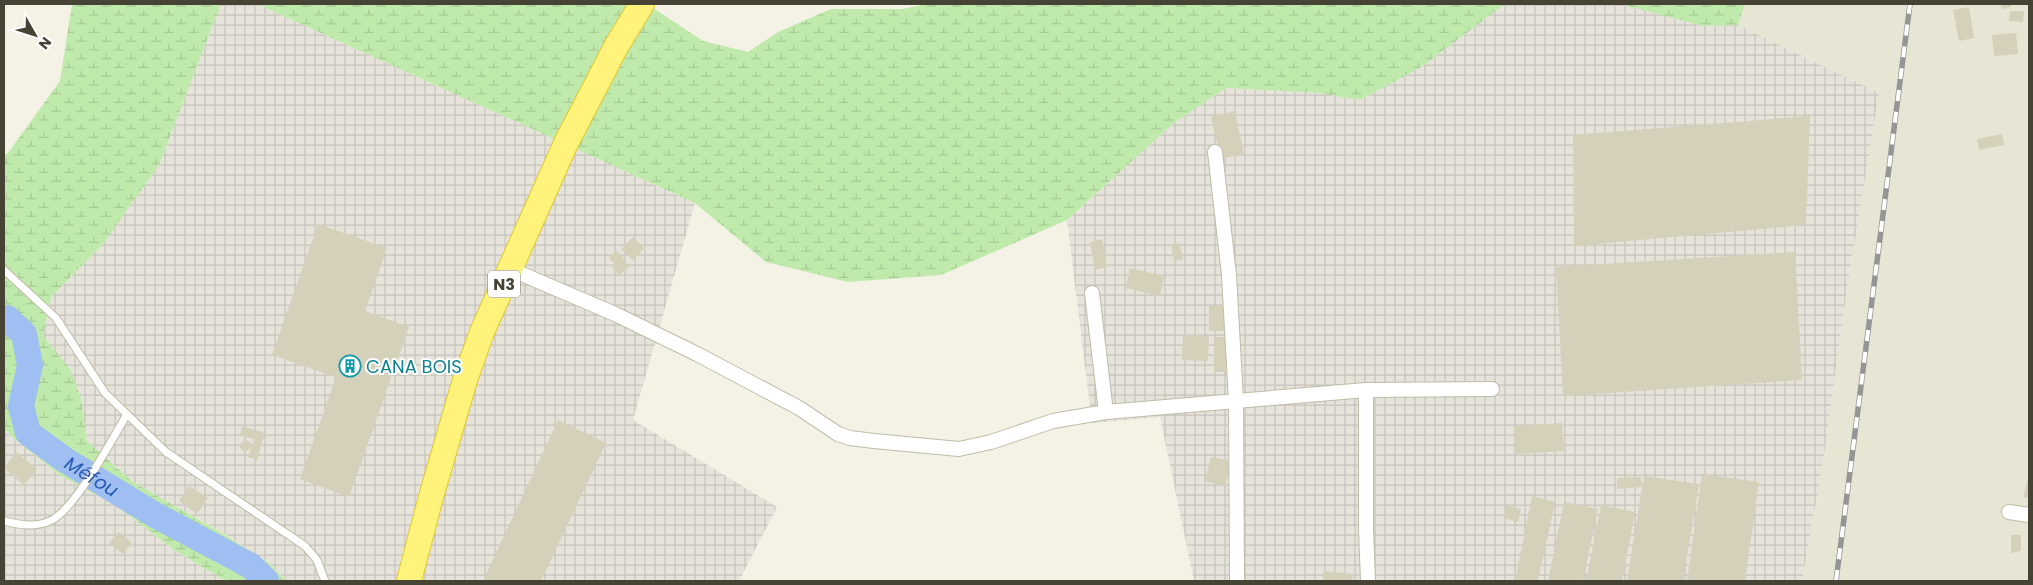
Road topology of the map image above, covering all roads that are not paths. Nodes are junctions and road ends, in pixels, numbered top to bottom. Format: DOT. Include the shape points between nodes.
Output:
graph roads {
  1 [pos="642,4"];
  2 [pos="1215,152"];
  3 [pos="510,269"];
  4 [pos="6,272"];
  5 [pos="1092,292"];
  6 [pos="1492,389"];
  7 [pos="1366,390"];
  8 [pos="1236,401"];
  9 [pos="1106,412"];
  10 [pos="127,414"];
  11 [pos="2009,512"];
  12 [pos="2029,515"];
  13 [pos="4,521"];
  14 [pos="325,581"];
  15 [pos="409,581"];
  16 [pos="1237,581"];
  17 [pos="1368,581"];
  1 -- 3 [label="highway, N3" via="574,127"];
  2 -- 8 [label="street" via="1229,275"];
  3 -- 9 [label="street" via="697,354 850,438 959,448 991,442 1053,422"];
  3 -- 15 [label="highway, N3" via="465,380"];
  4 -- 10 [label="lane" via="56,318 105,394"];
  5 -- 9 [label="street"];
  6 -- 7 [label="street"];
  7 -- 8 [label="street"];
  7 -- 17 [label="street"];
  8 -- 9 [label="street"];
  8 -- 16 [label="street"];
  10 -- 13 [label="lane" via="68,507 52,520 31,526"];
  10 -- 14 [label="lane" via="166,452 305,546 317,560"];
  11 -- 12 [label="street"];
}
